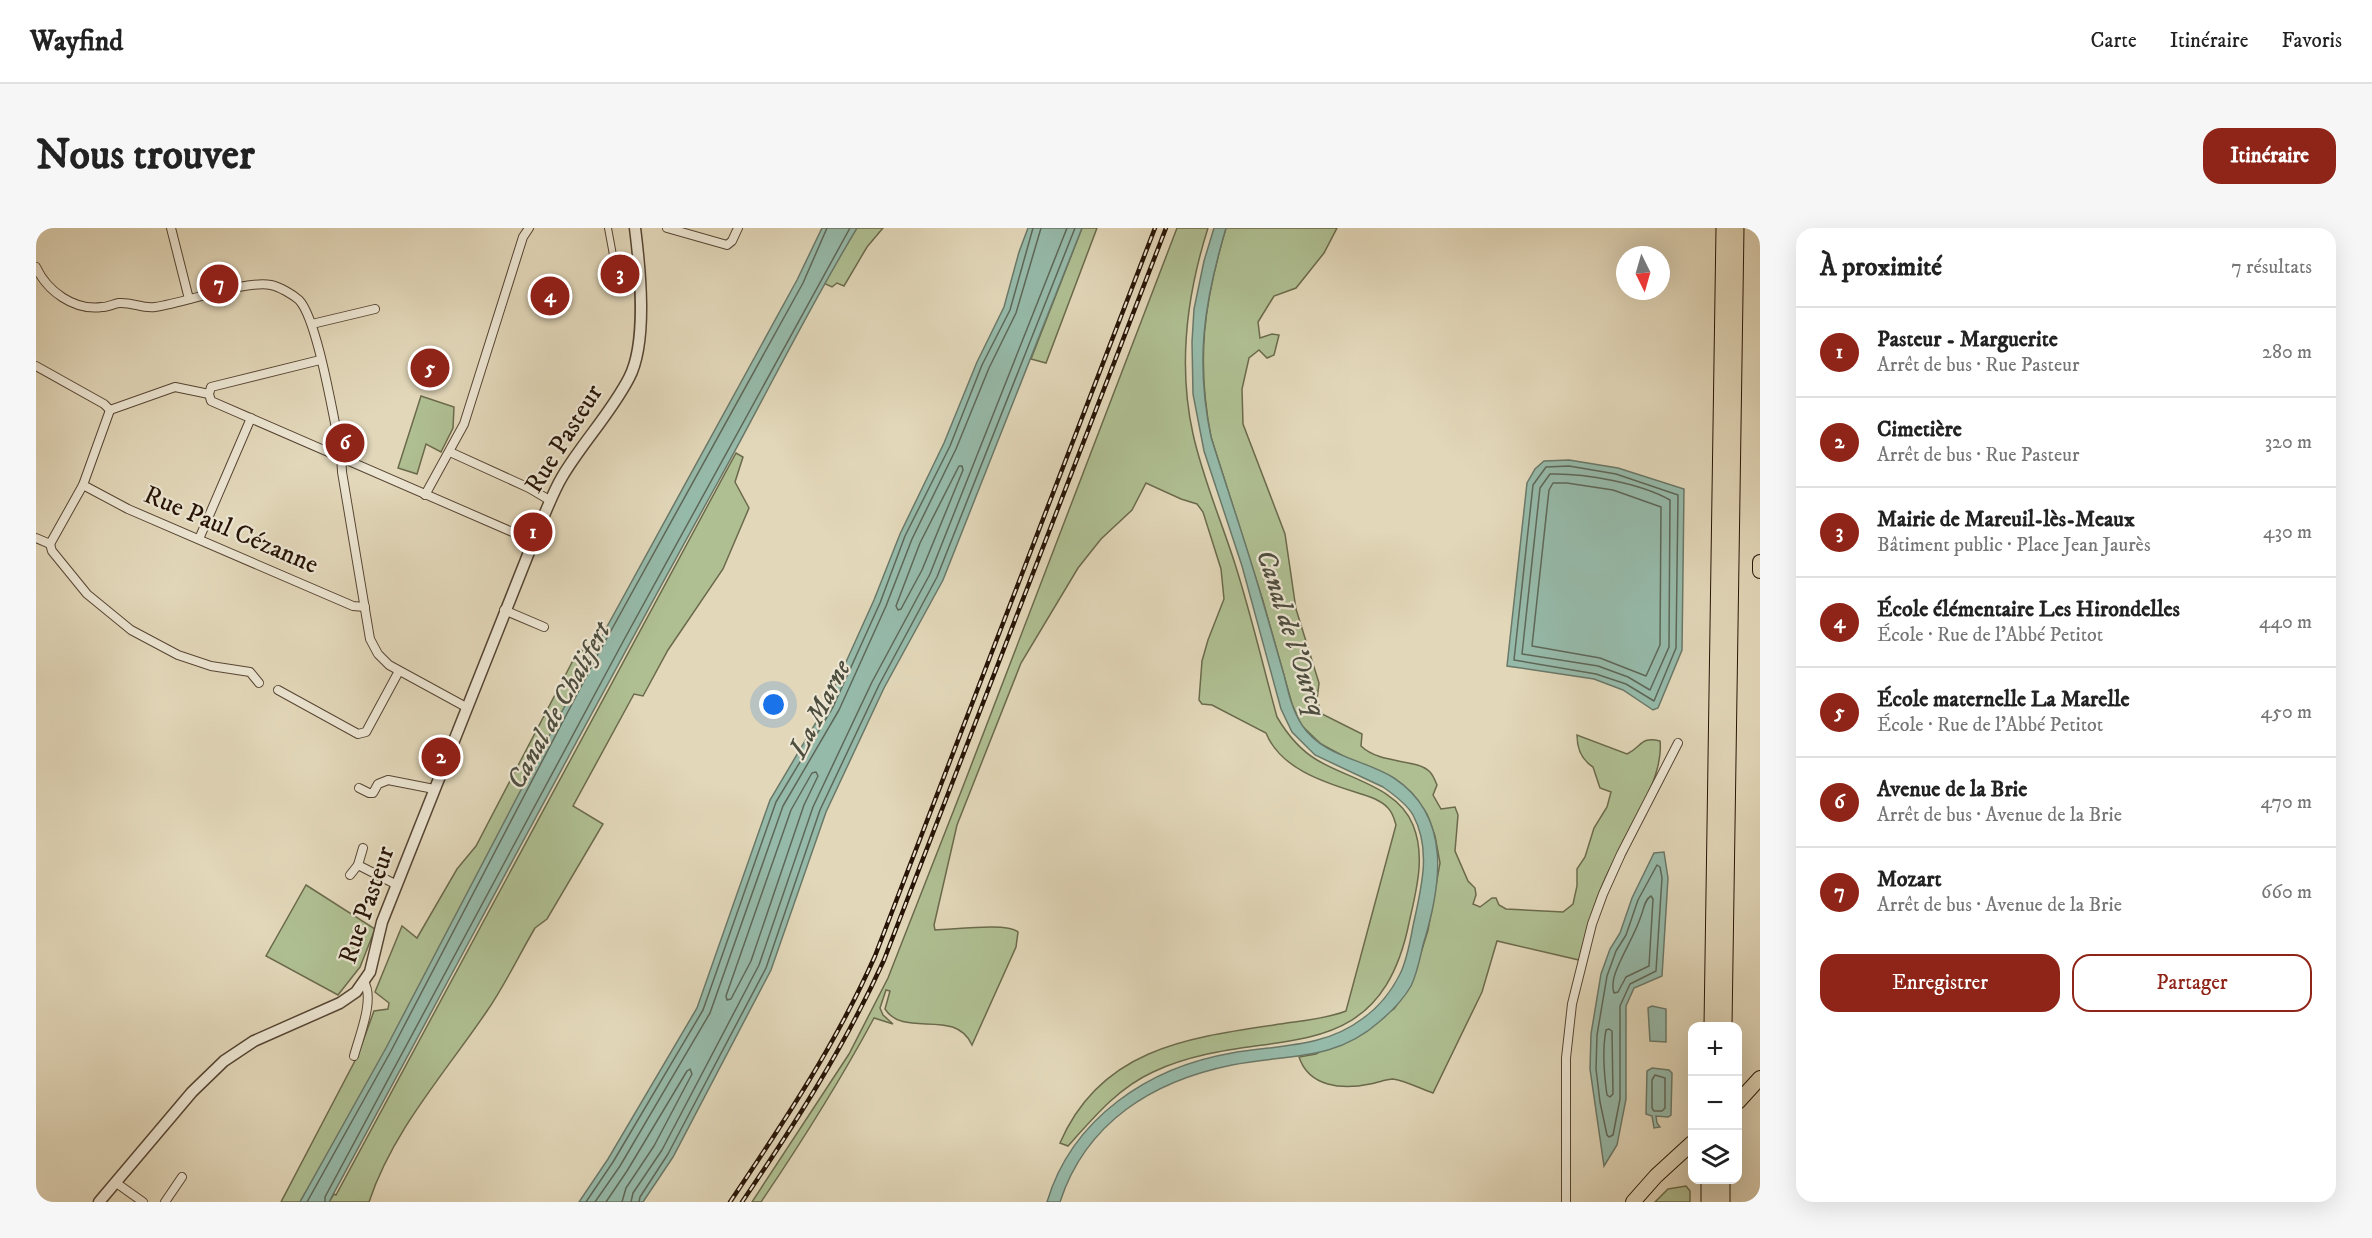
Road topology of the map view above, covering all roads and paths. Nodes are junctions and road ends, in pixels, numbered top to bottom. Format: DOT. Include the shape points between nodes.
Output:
graph roads {
  1 [pos="171,228"];
  2 [pos="529,228"];
  3 [pos="608,228"];
  4 [pos="635,228"];
  5 [pos="668,228"];
  6 [pos="738,228"];
  7 [pos="1724,228"];
  8 [pos="1736,228"];
  9 [pos="638,262"];
  10 [pos="36,267"];
  11 [pos="189,299"];
  12 [pos="375,309"];
  13 [pos="312,324"];
  14 [pos="320,360"];
  15 [pos="37,369"];
  16 [pos="209,394"];
  17 [pos="110,410"];
  18 [pos="251,418"];
  19 [pos="450,452"];
  20 [pos="342,459"];
  21 [pos="82,485"];
  22 [pos="425,495"];
  23 [pos="551,501"];
  24 [pos="36,538"];
  25 [pos="199,538"];
  26 [pos="533,541"];
  27 [pos="51,544"];
  28 [pos="1760,562"];
  29 [pos="1760,572"];
  30 [pos="365,607"];
  31 [pos="504,610"];
  32 [pos="544,627"];
  33 [pos="399,670"];
  34 [pos="260,682"];
  35 [pos="278,690"];
  36 [pos="466,707"];
  37 [pos="1678,743"];
  38 [pos="359,788"];
  39 [pos="434,789"];
  40 [pos="363,848"];
  41 [pos="358,865"];
  42 [pos="351,875"];
  43 [pos="397,885"];
  44 [pos="364,982"];
  45 [pos="1712,1022"];
  46 [pos="1724,1022"];
  47 [pos="354,1056"];
  48 [pos="1760,1078"];
  49 [pos="1742,1096"];
  50 [pos="1688,1147"];
  51 [pos="182,1176"];
  52 [pos="115,1182"];
  53 [pos="1709,1184"];
  54 [pos="1722,1184"];
  55 [pos="99,1202"];
  56 [pos="143,1202"];
  57 [pos="165,1202"];
  58 [pos="1566,1202"];
  59 [pos="1633,1202"];
  60 [pos="1709,1202"];
  61 [pos="1722,1202"];
  1 -- 11 [label="street"];
  2 -- 19 [label="street" via="519,248 470,408"];
  3 -- 9 [label="street" via="613,255"];
  4 -- 9 [label="street, Rue Pasteur"];
  5 -- 6 [label="street" via="727,245"];
  7 -- 45 [label="highway"];
  8 -- 46 [label="highway"];
  9 -- 23 [label="street, Rue Pasteur" via="639,347 630,377 562,478"];
  10 -- 11 [label="street" via="49,288 69,301 89,307 134,303 151,308"];
  11 -- 13 [label="street" via="270,285 298,300"];
  12 -- 13 [label="street"];
  13 -- 14 [label="street"];
  14 -- 16 [label="street" via="211,387"];
  14 -- 20 [label="street"];
  15 -- 17 [label="street"];
  16 -- 17 [label="street" via="175,387"];
  16 -- 18 [label="street" via="211,401"];
  17 -- 21 [label="street"];
  18 -- 20 [label="street"];
  18 -- 25 [label="street"];
  19 -- 22 [label="street"];
  19 -- 23 [label="street"];
  20 -- 22 [label="street"];
  20 -- 30 [label="street"];
  21 -- 25 [label="street, Rue Paul Cézanne"];
  21 -- 27 [label="street"];
  22 -- 26 [label="street"];
  23 -- 26 [label="street, Rue Pasteur"];
  24 -- 27 [label="street"];
  25 -- 30 [label="street, Rue Paul Cézanne" via="353,606"];
  26 -- 31 [label="street, Rue Pasteur"];
  27 -- 34 [label="street" via="87,594 131,630 178,655 211,666 250,672"];
  28 -- 29 [label="main road"];
  30 -- 33 [label="street" via="374,646 389,665"];
  31 -- 32 [label="street"];
  31 -- 36 [label="street, Rue Pasteur"];
  33 -- 35 [label="street" via="366,732 361,734"];
  33 -- 36 [label="street"];
  36 -- 39 [label="street, Rue Pasteur"];
  37 -- 58 [label="street" via="1603,894 1576,985 1566,1058"];
  38 -- 39 [label="street" via="373,793 378,784 388,780"];
  39 -- 43 [label="street, Rue Pasteur"];
  40 -- 41 [label="street"];
  41 -- 42 [label="street"];
  41 -- 43 [label="street"];
  43 -- 44 [label="street, Rue Pasteur"];
  44 -- 47 [label="street" via="369,990 367,1008"];
  44 -- 52 [label="street, Rue Pasteur" via="340,1003 240,1049 202,1080"];
  48 -- 49 [label="main road"];
  50 -- 59 [label="main road"];
  51 -- 57 [label="street"];
  52 -- 55 [label="street, Rue Pasteur"];
  52 -- 56 [label="street"];
  53 -- 60 [label="highway"];
  54 -- 61 [label="highway"];
}
